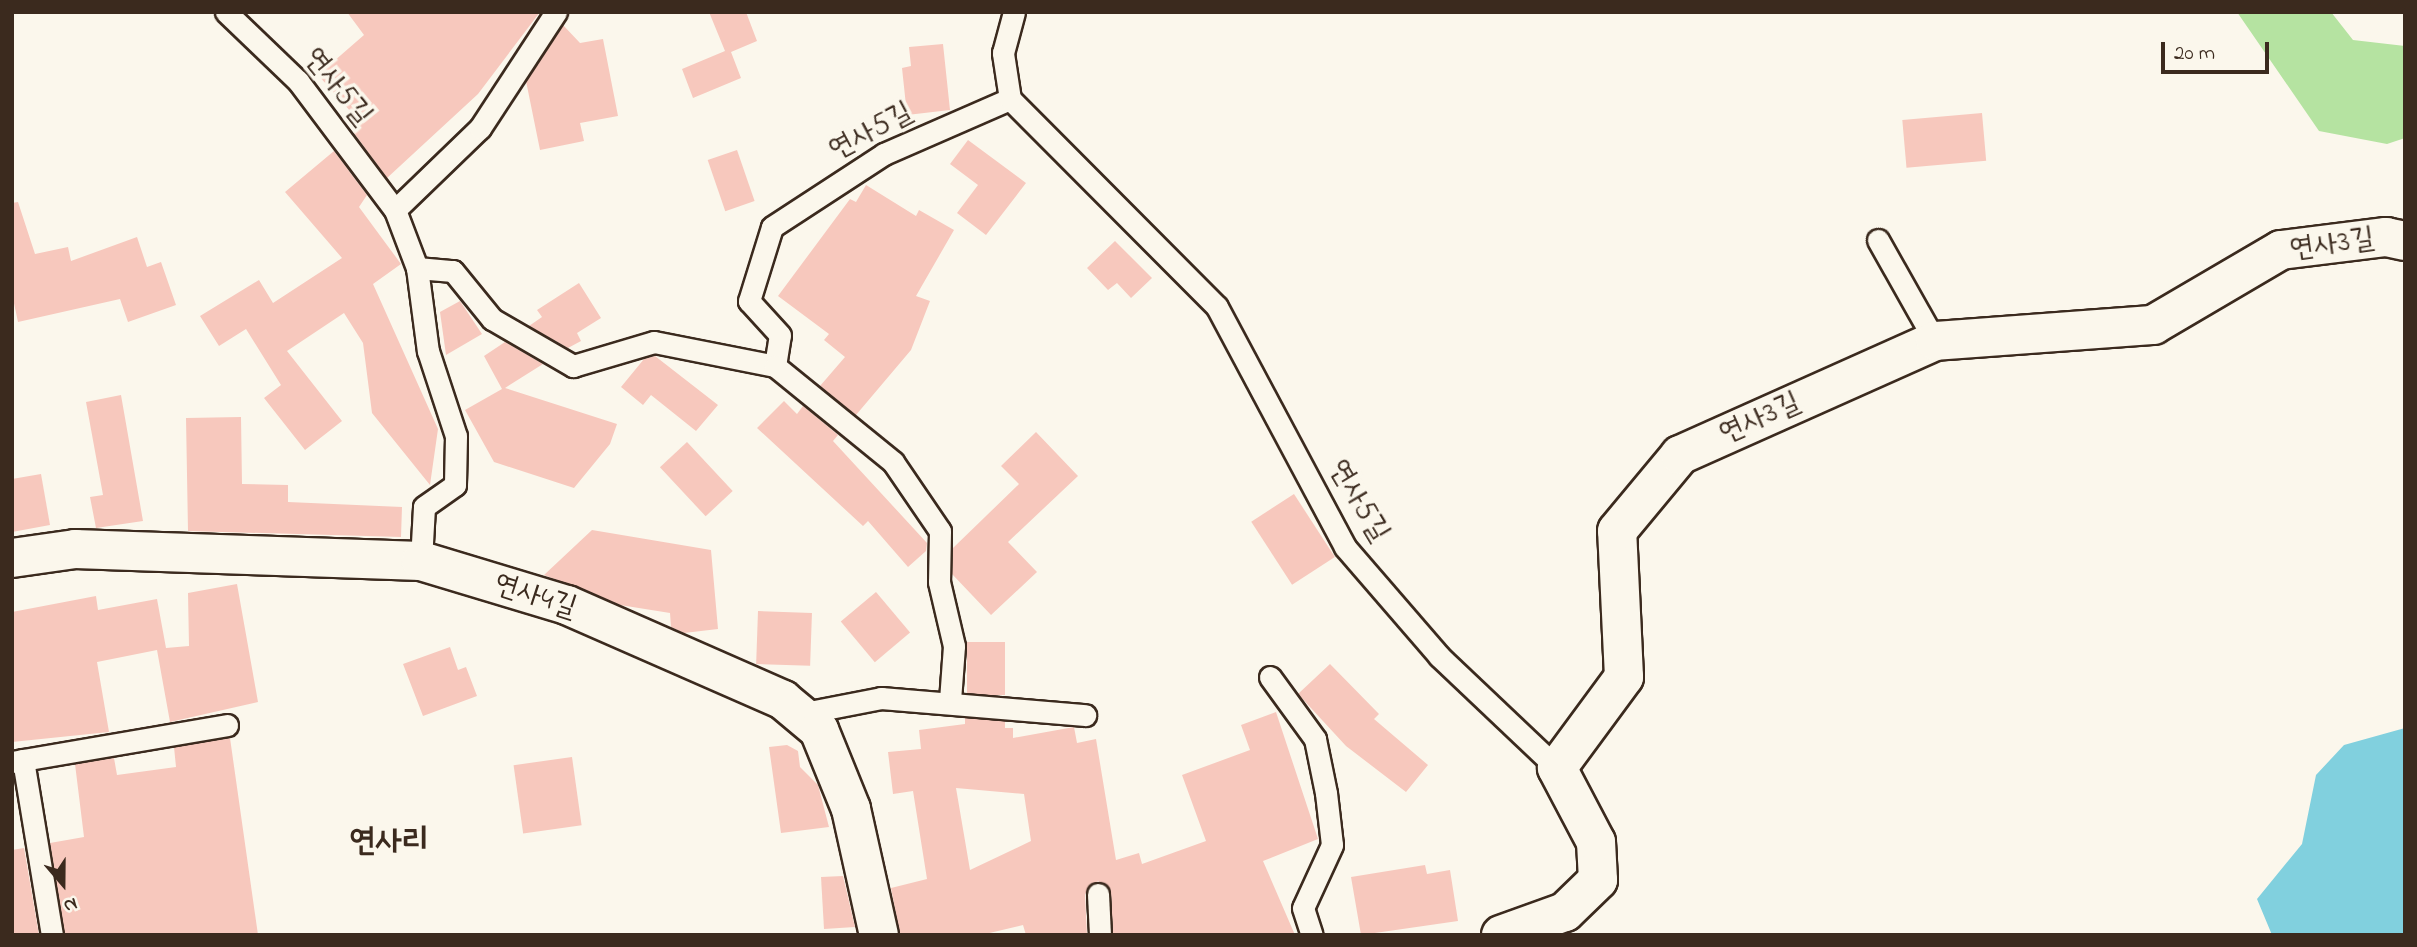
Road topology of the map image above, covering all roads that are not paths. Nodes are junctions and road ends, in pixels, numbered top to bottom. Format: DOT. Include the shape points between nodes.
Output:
graph roads {
  1 [pos="226,12"];
  2 [pos="556,12"];
  3 [pos="1014,12"];
  4 [pos="1010,99"];
  5 [pos="395,210"];
  6 [pos="1878,240"];
  7 [pos="2405,240"];
  8 [pos="417,268"];
  9 [pos="1935,341"];
  10 [pos="775,366"];
  11 [pos="12,558"];
  12 [pos="421,561"];
  13 [pos="1270,677"];
  14 [pos="950,701"];
  15 [pos="799,714"];
  16 [pos="1085,715"];
  17 [pos="227,724"];
  18 [pos="18,761"];
  19 [pos="1557,768"];
  20 [pos="1098,894"];
  21 [pos="52,935"];
  22 [pos="879,935"];
  23 [pos="1100,935"];
  24 [pos="1312,935"];
  25 [pos="1501,935"];
  1 -- 5 [label="lane, 연사5길" via="298,81"];
  2 -- 5 [label="lane" via="480,128"];
  3 -- 4 [label="lane" via="1003,53"];
  4 -- 10 [label="lane, 연사5길" via="884,154 772,227 749,301 780,335"];
  4 -- 19 [label="lane, 연사5길" via="1216,307 1345,547 1439,656"];
  5 -- 8 [label="lane, 연사5길"];
  6 -- 9 [label="lane"];
  7 -- 9 [label="street, 연사3길" via="2386,237 2281,250 2153,325"];
  8 -- 10 [label="lane" via="453,271 492,319 573,366 654,342"];
  8 -- 12 [label="lane, 연사5길" via="428,351 456,436 455,485 424,507"];
  9 -- 19 [label="street, 연사3길" via="1680,455 1616,530 1624,677"];
  10 -- 14 [label="lane" via="893,462 940,531 939,582 954,646"];
  11 -- 12 [label="street, 연사4길" via="75,549"];
  12 -- 15 [label="street, 연사4길" via="567,605 783,700"];
  13 -- 24 [label="lane" via="1315,739 1326,793 1332,845 1303,908"];
  14 -- 15 [label="lane" via="881,698"];
  14 -- 16 [label="lane"];
  15 -- 22 [label="street, 연사4길" via="819,730 851,809"];
  17 -- 18 [label="lane"];
  18 -- 21 [label="lane"];
  19 -- 25 [label="street" via="1596,842 1598,880 1565,912"];
  20 -- 23 [label="lane"];
}
